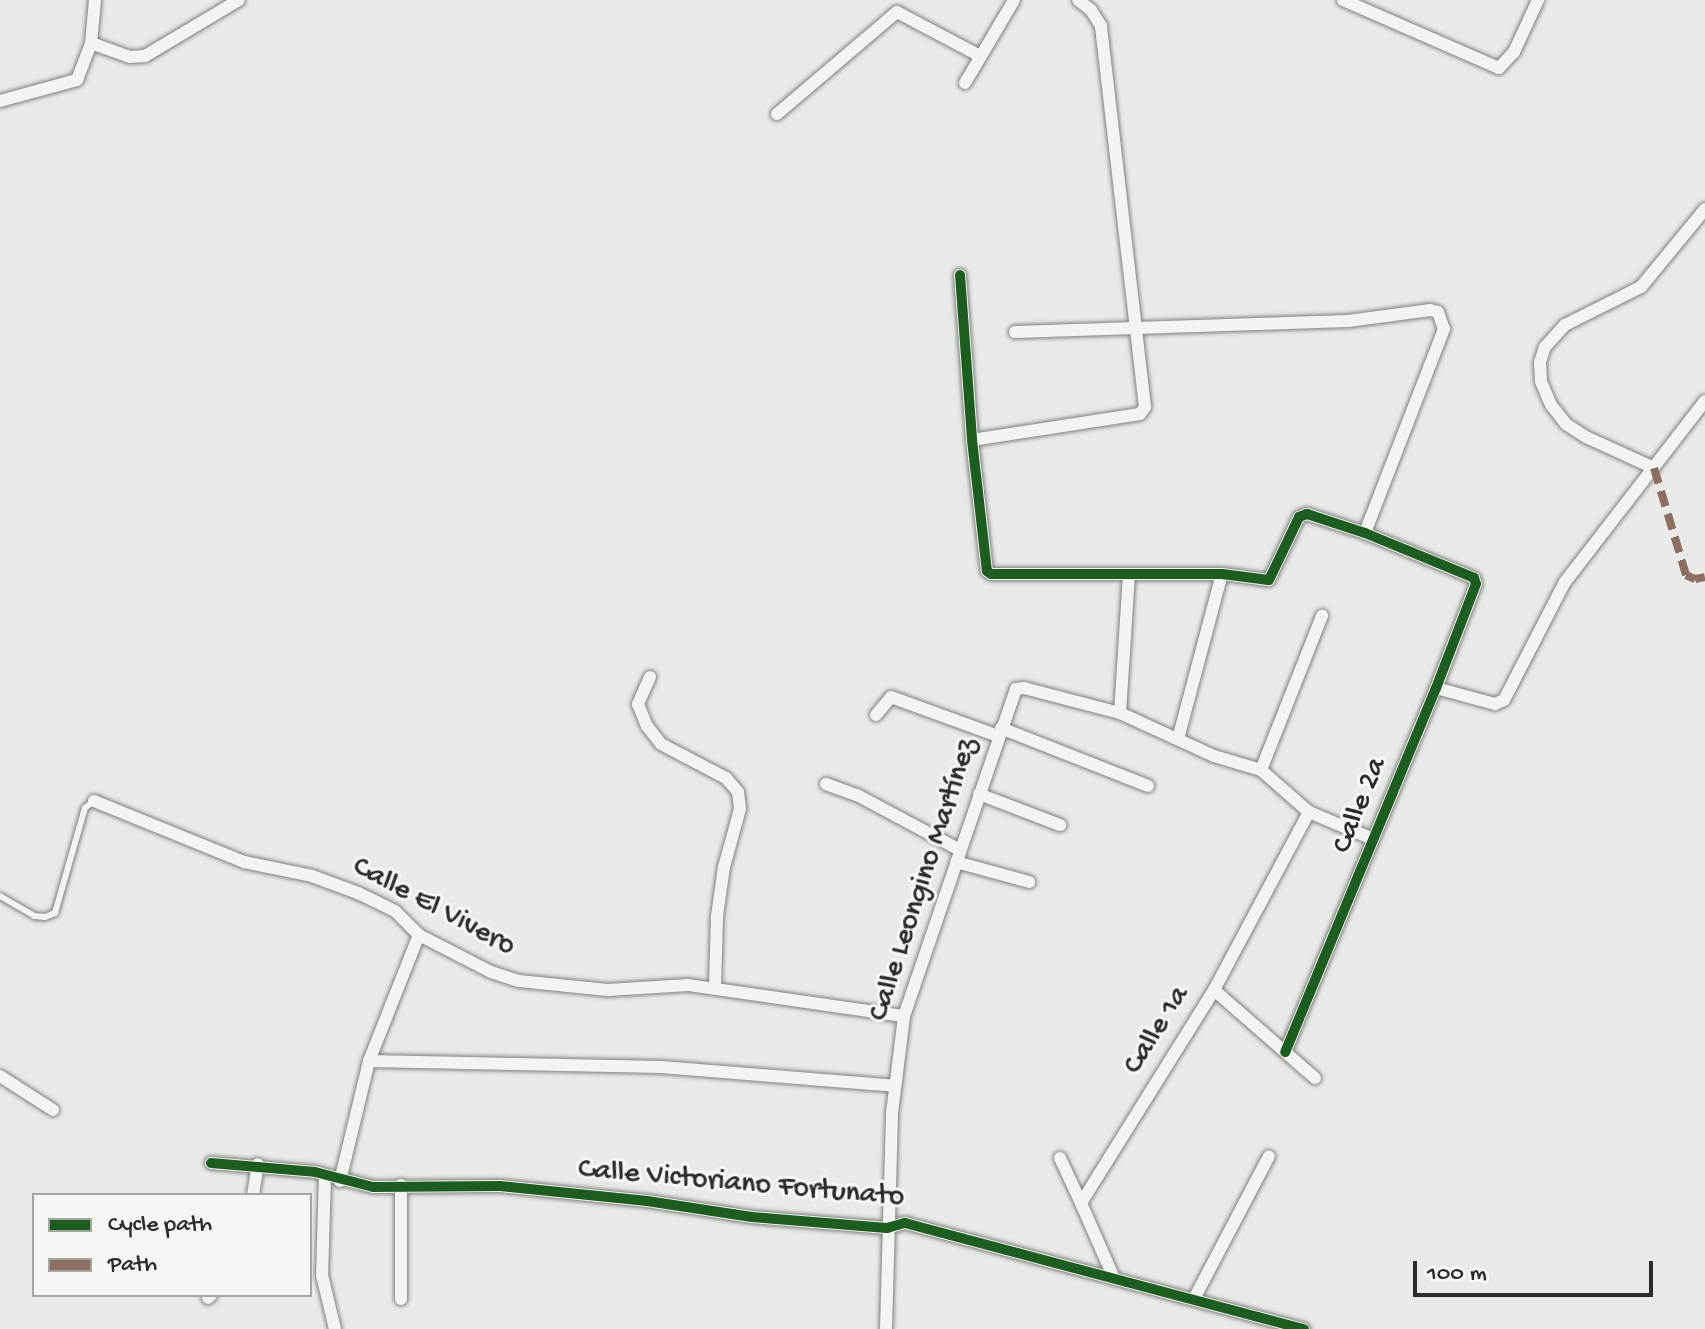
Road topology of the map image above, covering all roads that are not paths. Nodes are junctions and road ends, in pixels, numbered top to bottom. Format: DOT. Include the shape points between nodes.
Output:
graph roads {
  1 [pos="95,0"];
  2 [pos="239,0"];
  3 [pos="1014,0"];
  4 [pos="1078,0"];
  5 [pos="1343,0"];
  6 [pos="1538,0"];
  7 [pos="91,43"];
  8 [pos="980,56"];
  9 [pos="965,83"];
  10 [pos="0,101"];
  11 [pos="777,114"];
  12 [pos="1704,212"];
  13 [pos="960,275"];
  14 [pos="1135,328"];
  15 [pos="1015,332"];
  16 [pos="1705,401"];
  17 [pos="972,440"];
  18 [pos="1654,468"];
  19 [pos="1365,533"];
  20 [pos="1129,574"];
  21 [pos="1222,574"];
  22 [pos="1322,616"];
  23 [pos="650,677"];
  24 [pos="1436,688"];
  25 [pos="1120,713"];
  26 [pos="876,715"];
  27 [pos="1000,732"];
  28 [pos="1178,739"];
  29 [pos="1261,770"];
  30 [pos="826,784"];
  31 [pos="1148,786"];
  32 [pos="979,794"];
  33 [pos="94,801"];
  34 [pos="1309,812"];
  35 [pos="1060,825"];
  36 [pos="1373,839"];
  37 [pos="958,856"];
  38 [pos="1029,882"];
  39 [pos="0,896"];
  40 [pos="419,935"];
  41 [pos="715,988"];
  42 [pos="1214,990"];
  43 [pos="904,1016"];
  44 [pos="1285,1052"];
  45 [pos="369,1061"];
  46 [pos="0,1076"];
  47 [pos="1315,1078"];
  48 [pos="895,1086"];
  49 [pos="53,1110"];
  50 [pos="1269,1156"];
  51 [pos="1060,1158"];
  52 [pos="211,1163"];
  53 [pos="258,1164"];
  54 [pos="325,1176"];
  55 [pos="340,1181"];
  56 [pos="401,1185"];
  57 [pos="253,1193"];
  58 [pos="1081,1203"];
  59 [pos="887,1228"];
  60 [pos="1113,1276"];
  61 [pos="401,1299"];
  62 [pos="1194,1299"];
  63 [pos="1255,1316"];
  64 [pos="335,1329"];
  65 [pos="886,1329"];
  66 [pos="1248,1329"];
  67 [pos="1304,1329"];
  1 -- 7 [label="street"];
  2 -- 7 [label="street" via="145,56 130,57"];
  3 -- 8 [label="street"];
  4 -- 14 [label="street" via="1101,26"];
  5 -- 6 [label="street" via="1499,68 1514,52"];
  7 -- 10 [label="street" via="77,80"];
  8 -- 9 [label="street"];
  8 -- 11 [label="street" via="897,12"];
  12 -- 18 [label="street" via="1641,287 1565,325 1545,347 1540,362 1551,405 1566,424"];
  13 -- 17 [label="street"];
  14 -- 15 [label="street"];
  14 -- 17 [label="street" via="1145,407 1140,414"];
  14 -- 19 [label="street" via="1348,321 1438,312 1444,329"];
  16 -- 18 [label="street"];
  17 -- 20 [label="street" via="987,571"];
  18 -- 24 [label="street" via="1565,582 1504,700 1495,704"];
  19 -- 21 [label="street" via="1302,514 1269,580"];
  19 -- 24 [label="street, Calle 2a" via="1474,578"];
  20 -- 21 [label="street"];
  20 -- 25 [label="street"];
  21 -- 28 [label="street"];
  22 -- 29 [label="street"];
  23 -- 41 [label="street" via="638,704 647,726 661,744 726,778 738,792 740,809 717,916"];
  24 -- 36 [label="street, Calle 2a"];
  25 -- 27 [label="street, Calle Leongino Martínez" via="1016,689"];
  25 -- 28 [label="street"];
  26 -- 27 [label="street" via="891,697"];
  27 -- 31 [label="street"];
  27 -- 32 [label="street, Calle Leongino Martínez"];
  28 -- 29 [label="street"];
  29 -- 34 [label="street"];
  30 -- 37 [label="street" via="857,795"];
  32 -- 35 [label="street"];
  32 -- 37 [label="street, Calle Leongino Martínez"];
  33 -- 39 [label="lane" via="85,808 55,913 34,916"];
  33 -- 40 [label="street, Calle El Vivero" via="244,862 312,876 358,893 395,911"];
  34 -- 36 [label="street"];
  34 -- 42 [label="street, Calle 1a"];
  36 -- 44 [label="street, Calle 2a"];
  37 -- 38 [label="street"];
  37 -- 43 [label="street, Calle Leongino Martínez"];
  40 -- 41 [label="street, Calle El Vivero" via="519,981 608,990"];
  40 -- 45 [label="street"];
  41 -- 43 [label="street, Calle El Vivero"];
  42 -- 44 [label="street"];
  42 -- 58 [label="street, Calle 1a"];
  43 -- 48 [label="street, Calle Leongino Martínez"];
  44 -- 47 [label="street"];
  45 -- 48 [label="street" via="661,1067"];
  45 -- 55 [label="street"];
  46 -- 49 [label="street"];
  48 -- 59 [label="street, Calle Leongino Martínez"];
  50 -- 62 [label="street"];
  51 -- 58 [label="street"];
  52 -- 53 [label="street, Calle Victoriano Fortunato"];
  53 -- 54 [label="street, Calle Victoriano Fortunato"];
  53 -- 57 [label="street"];
  54 -- 55 [label="street, Calle Victoriano Fortunato"];
  54 -- 64 [label="street" via="322,1275"];
  55 -- 56 [label="street, Calle Victoriano Fortunato"];
  56 -- 59 [label="street, Calle Victoriano Fortunato" via="500,1186"];
  56 -- 61 [label="street"];
  58 -- 60 [label="street"];
  59 -- 60 [label="street, Calle Victoriano Fortunato" via="905,1223"];
  59 -- 65 [label="street, Calle Leongino Martínez"];
  60 -- 62 [label="street, Calle Victoriano Fortunato"];
  62 -- 63 [label="street, Calle Victoriano Fortunato"];
  63 -- 66 [label="street"];
  63 -- 67 [label="street, Calle Victoriano Fortunato"];
}
